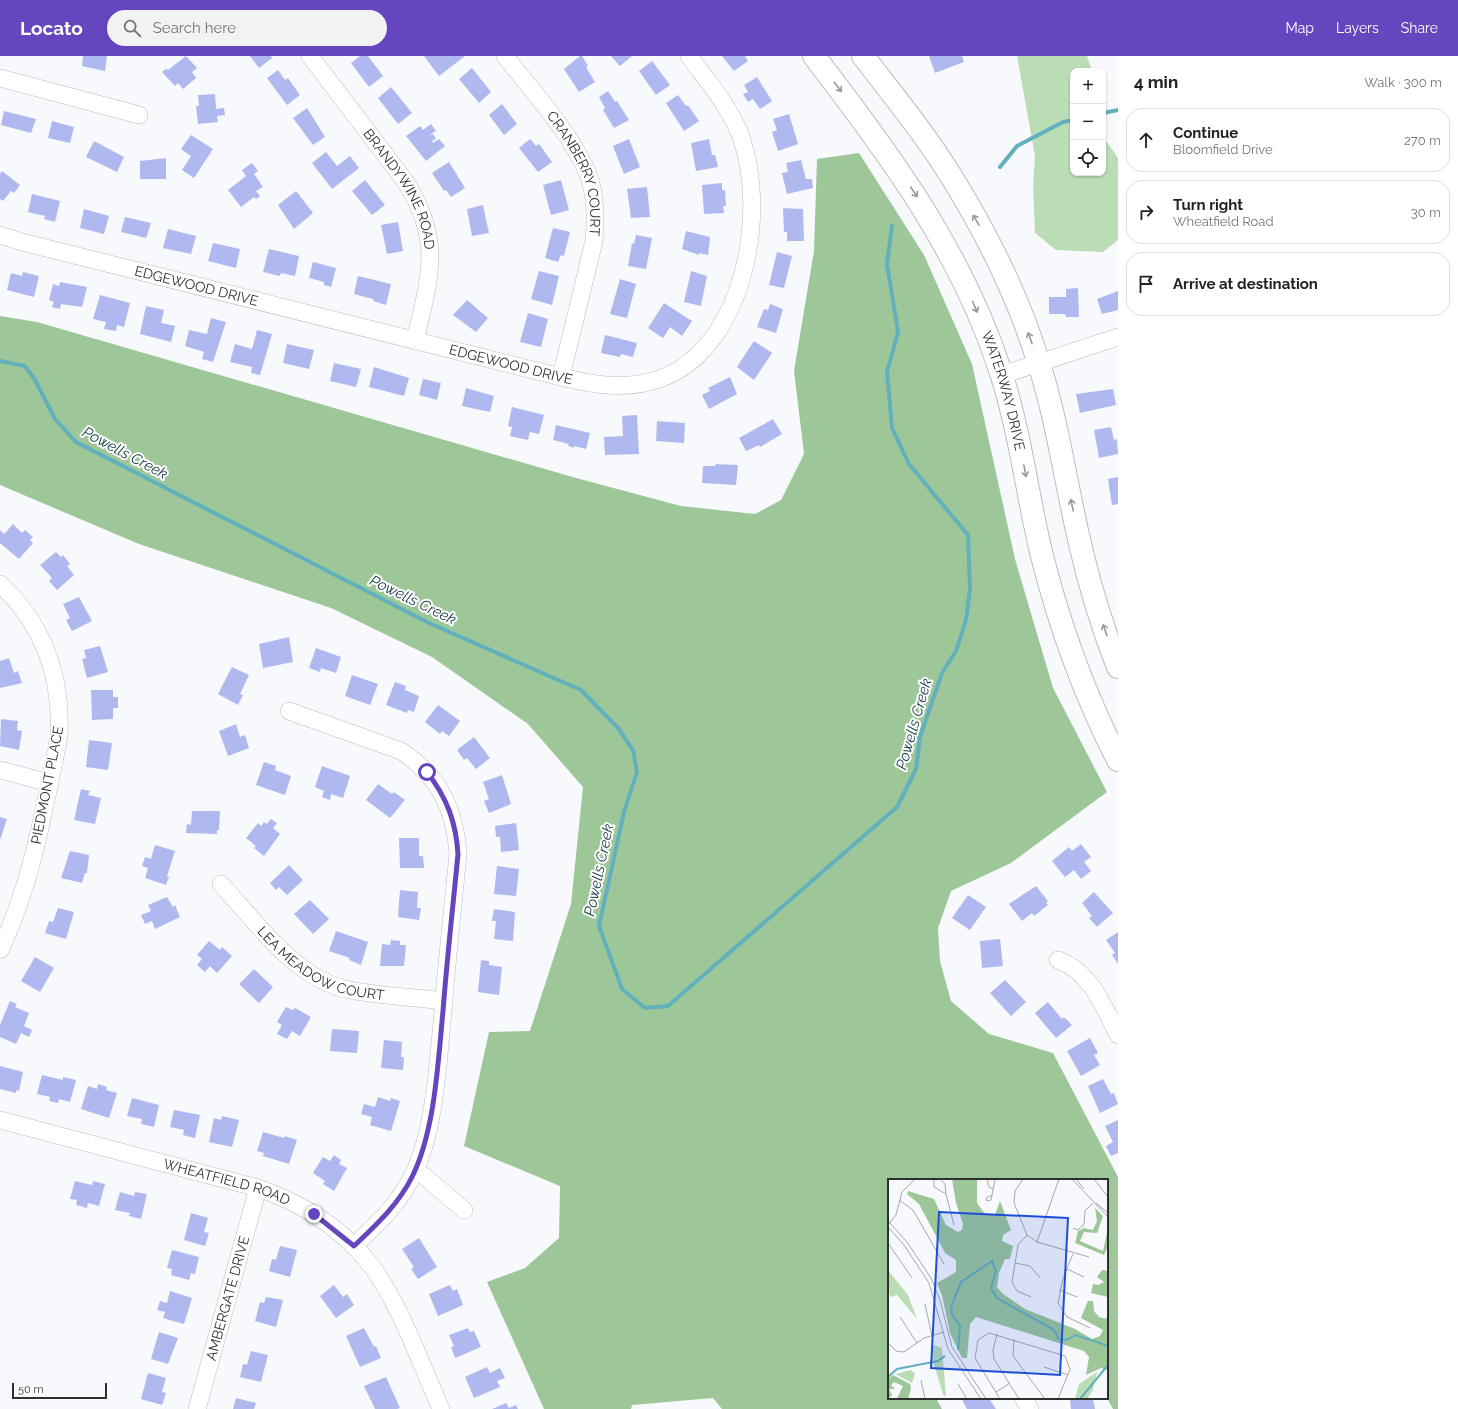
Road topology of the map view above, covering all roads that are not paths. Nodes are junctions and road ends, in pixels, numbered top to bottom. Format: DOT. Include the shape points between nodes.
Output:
graph roads {
  1 [pos="310,56"];
  2 [pos="505,56"];
  3 [pos="689,56"];
  4 [pos="814,56"];
  5 [pos="863,56"];
  6 [pos="0,78"];
  7 [pos="139,114"];
  8 [pos="0,235"];
  9 [pos="1118,337"];
  10 [pos="415,341"];
  11 [pos="1039,363"];
  12 [pos="1002,375"];
  13 [pos="561,376"];
  14 [pos="0,584"];
  15 [pos="1118,667"];
  16 [pos="289,711"];
  17 [pos="1118,760"];
  18 [pos="0,770"];
  19 [pos="50,783"];
  20 [pos="221,884"];
  21 [pos="0,950"];
  22 [pos="1058,960"];
  23 [pos="444,1001"];
  24 [pos="1118,1035"];
  25 [pos="0,1120"];
  26 [pos="414,1172"];
  27 [pos="258,1188"];
  28 [pos="464,1210"];
  29 [pos="354,1246"];
  30 [pos="1024,1399"];
  31 [pos="197,1409"];
  32 [pos="441,1409"];
  33 [pos="1030,1409"];
  1 -- 10 [label="street, BRANDYWINE ROAD" via="406,181 424,216 430,239 430,278"];
  2 -- 13 [label="street, CRANBERRY COURT" via="573,145 588,175 594,200 594,241"];
  3 -- 13 [label="street, EDGEWOOD DRIVE" via="729,110 741,137 747,160 751,184 748,242 743,272 732,304 715,336 701,352 686,365 661,378 618,386 598,385"];
  4 -- 12 [label="main road, WATERWAY DRIVE, one-way" via="895,164 942,238 967,289"];
  11 -- 5 [label="main road, one-way" via="1006,279 980,225 918,128"];
  6 -- 7 [label="street"];
  8 -- 10 [label="street, EDGEWOOD DRIVE"];
  9 -- 11 [label="street"];
  10 -- 13 [label="street, EDGEWOOD DRIVE"];
  11 -- 12 [label="street"];
  15 -- 11 [label="main road, one-way" via="1096,603 1078,536 1054,418"];
  12 -- 17 [label="main road, WATERWAY DRIVE, one-way" via="1018,436 1041,550 1069,648 1086,693"];
  14 -- 19 [label="street, PIEDMONT PLACE" via="34,626 54,672 59,693 60,715 59,737"];
  16 -- 23 [label="street" via="401,751 427,772 447,803 457,835 458,854"];
  18 -- 19 [label="street"];
  19 -- 21 [label="street, PIEDMONT PLACE" via="24,894"];
  20 -- 23 [label="street, LEA MEADOW COURT" via="298,966 331,985 350,990"];
  22 -- 24 [label="street" via="1076,969 1090,982"];
  23 -- 26 [label="street" via="431,1113 421,1156"];
  25 -- 27 [label="street, WHEATFIELD ROAD"];
  26 -- 28 [label="street" via="424,1176"];
  26 -- 29 [label="street" via="388,1214"];
  27 -- 29 [label="street, WHEATFIELD ROAD" via="290,1200 314,1214"];
  27 -- 31 [label="street, AMBERGATE DRIVE"];
  29 -- 32 [label="street, WHEATFIELD ROAD" via="367,1260 389,1296"];
  30 -- 33 [label="street"];
}
